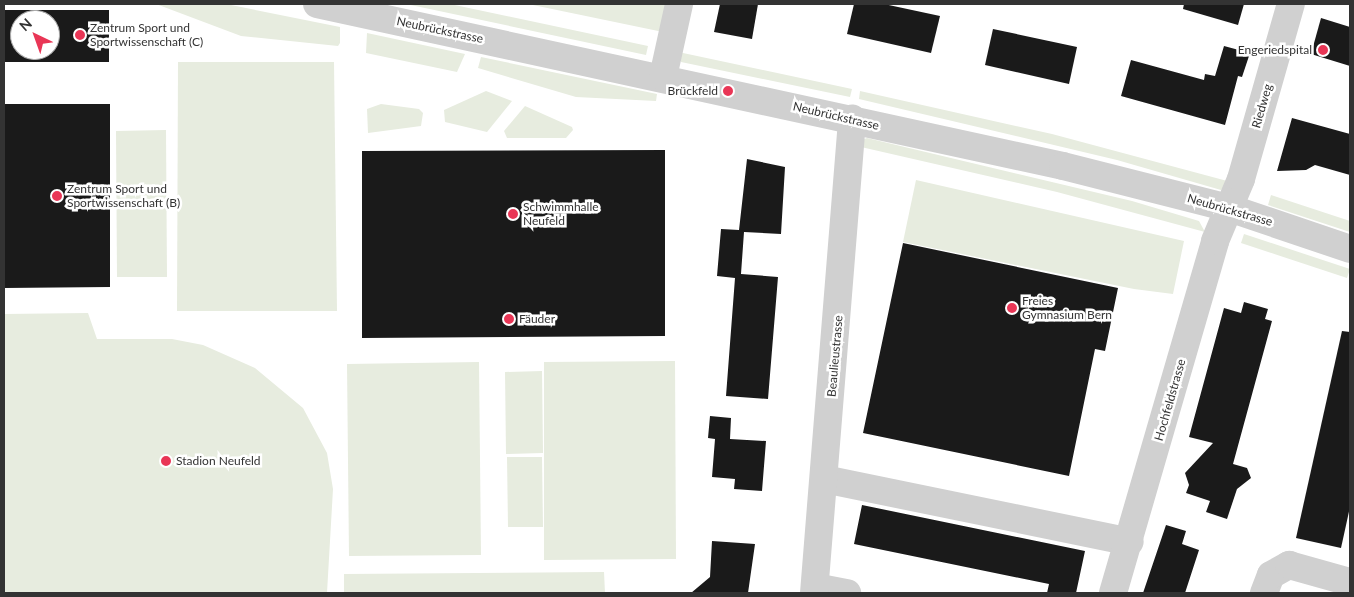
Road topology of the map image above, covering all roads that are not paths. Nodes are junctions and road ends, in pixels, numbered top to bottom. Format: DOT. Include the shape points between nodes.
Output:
graph roads {
  1 [pos="317,4"];
  2 [pos="678,4"];
  3 [pos="1291,4"];
  4 [pos="662,77"];
  5 [pos="852,119"];
  6 [pos="1229,208"];
  7 [pos="1350,249"];
  8 [pos="824,479"];
  9 [pos="1130,542"];
  10 [pos="1350,582"];
  11 [pos="814,590"];
  12 [pos="847,593"];
  13 [pos="1113,593"];
  14 [pos="1264,593"];
  1 -- 4 [label="street, Neubrückstrasse"];
  2 -- 4 [label="street"];
  3 -- 6 [label="street, Riedweg" via="1241,179"];
  4 -- 5 [label="street, Neubrückstrasse"];
  5 -- 6 [label="street, Neubrückstrasse" via="1063,166"];
  5 -- 8 [label="street, Beaulieustrasse"];
  6 -- 7 [label="street, Neubrückstrasse"];
  6 -- 9 [label="street, Hochfeldstrasse" via="1215,241"];
  8 -- 9 [label="street"];
  8 -- 11 [label="street, Beaulieustrasse"];
  9 -- 13 [label="street, Hochfeldstrasse"];
  10 -- 14 [label="street" via="1289,565 1271,575"];
  11 -- 12 [label="street"];
}
